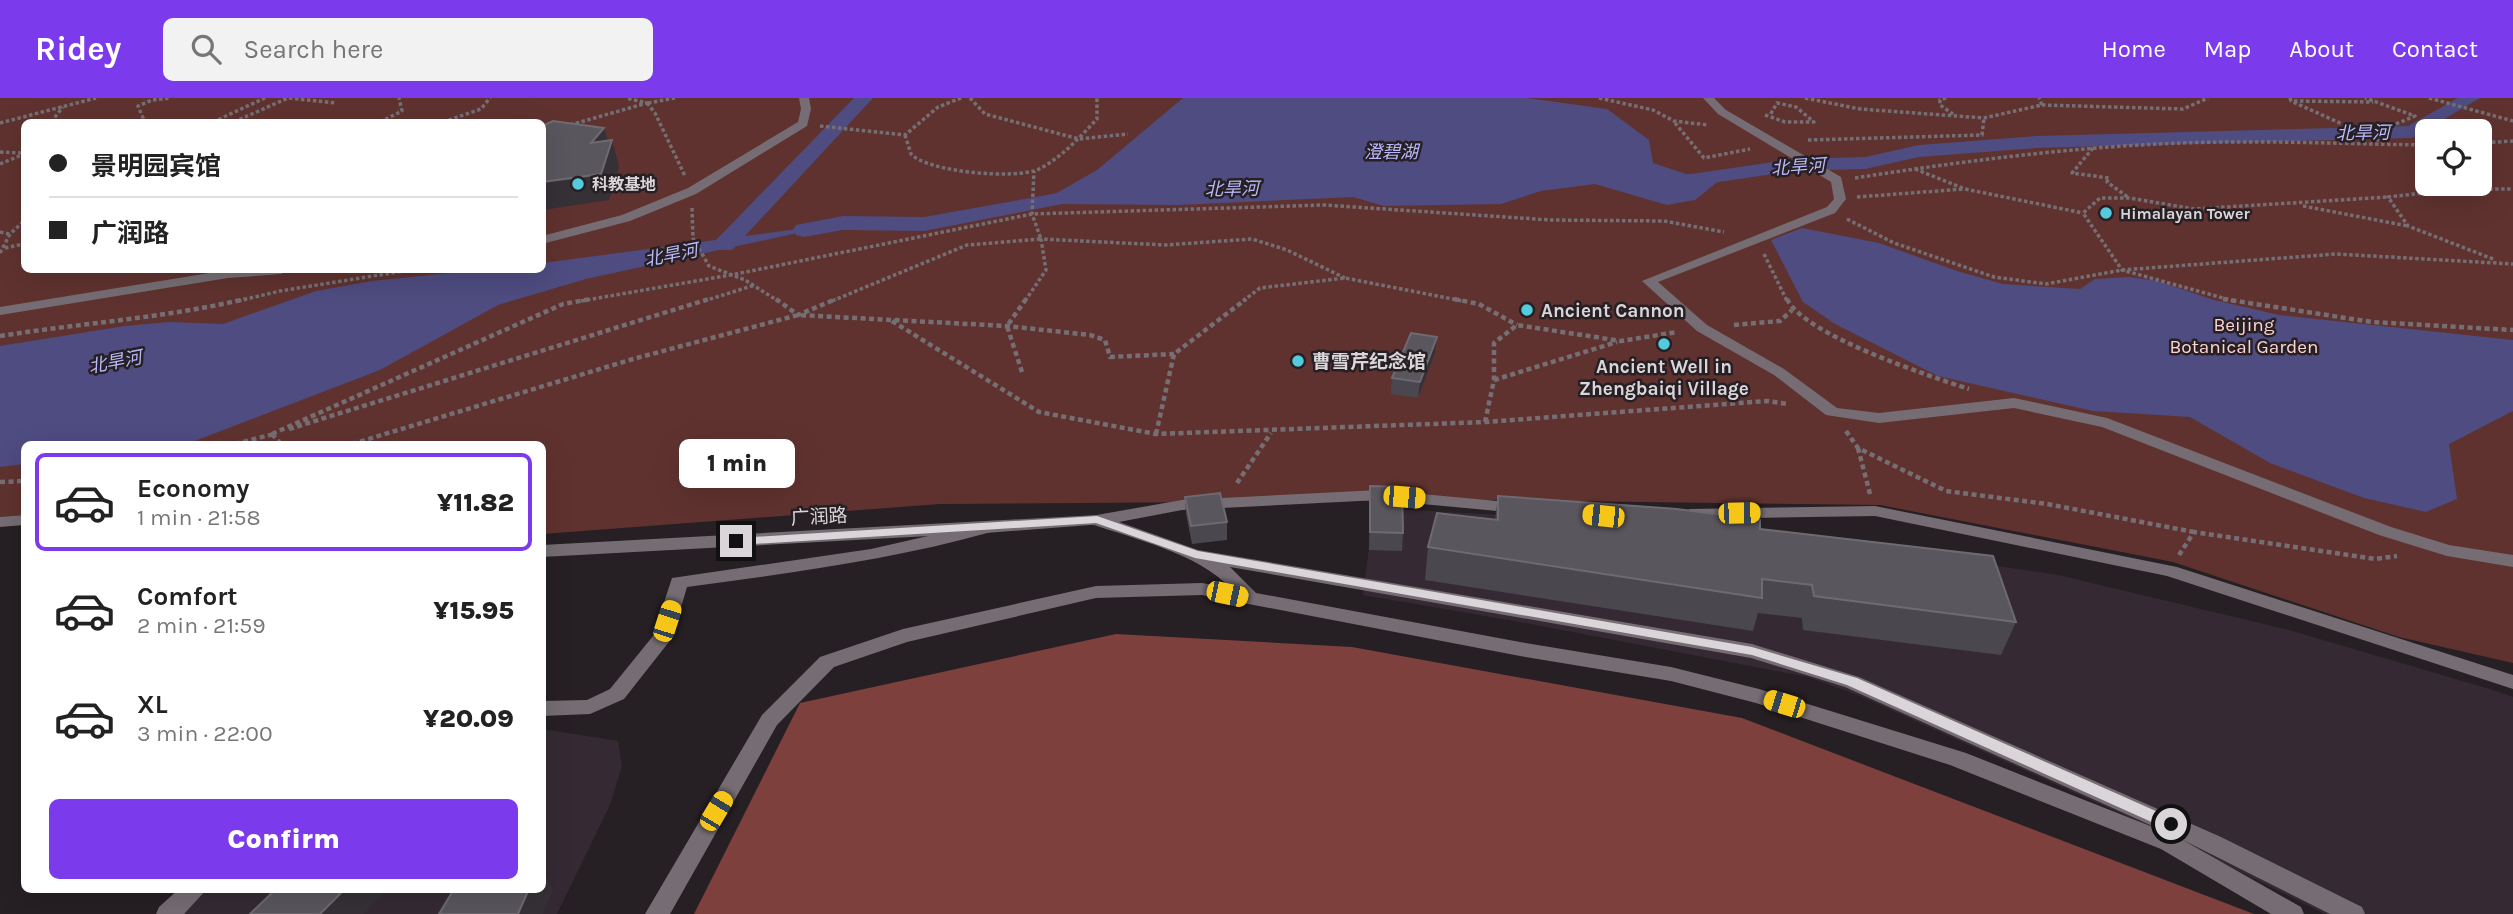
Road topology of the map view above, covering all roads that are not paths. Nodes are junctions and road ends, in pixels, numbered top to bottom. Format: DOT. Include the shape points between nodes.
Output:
graph roads {
  1 [pos="804,98"];
  2 [pos="1708,98"];
  3 [pos="546,239"];
  4 [pos="249,273"];
  5 [pos="0,311"];
  6 [pos="1537,510"];
  7 [pos="1671,515"];
  8 [pos="21,520"];
  9 [pos="1097,520"];
  10 [pos="0,522"];
  11 [pos="985,528"];
  12 [pos="546,551"];
  13 [pos="1195,555"];
  14 [pos="2513,561"];
  15 [pos="1251,599"];
  16 [pos="2513,682"];
  17 [pos="546,709"];
  18 [pos="191,893"];
  19 [pos="168,914"];
  20 [pos="657,914"];
  21 [pos="2292,914"];
  22 [pos="2353,914"];
  1 -- 3 [label="street" via="803,124 692,191 626,218"];
  2 -- 14 [label="street" via="1722,112 1837,180 1836,204 1649,281 1702,328 1779,372 1832,412 1879,418 2014,403 2106,423 2385,531 2447,550"];
  4 -- 5 [label="street"];
  6 -- 9 [label="street, 广润路" via="1379,495 1225,501"];
  7 -- 16 [label="street" via="1875,511 2170,571"];
  8 -- 10 [label="street"];
  9 -- 11 [label="street, 广润路"];
  9 -- 13 [label="street"];
  11 -- 12 [label="street, 广润路"];
  11 -- 17 [label="street" via="927,546 679,582 662,638 617,694 590,707"];
  13 -- 15 [label="street" via="1228,574"];
  13 -- 22 [label="street" via="1752,651 1852,682 2213,843"];
  15 -- 20 [label="street" via="1202,589 1096,592 903,636 827,662 769,720"];
  15 -- 21 [label="street" via="1671,674 1759,696 1958,759 2169,843"];
  18 -- 19 [label="street"];
}
